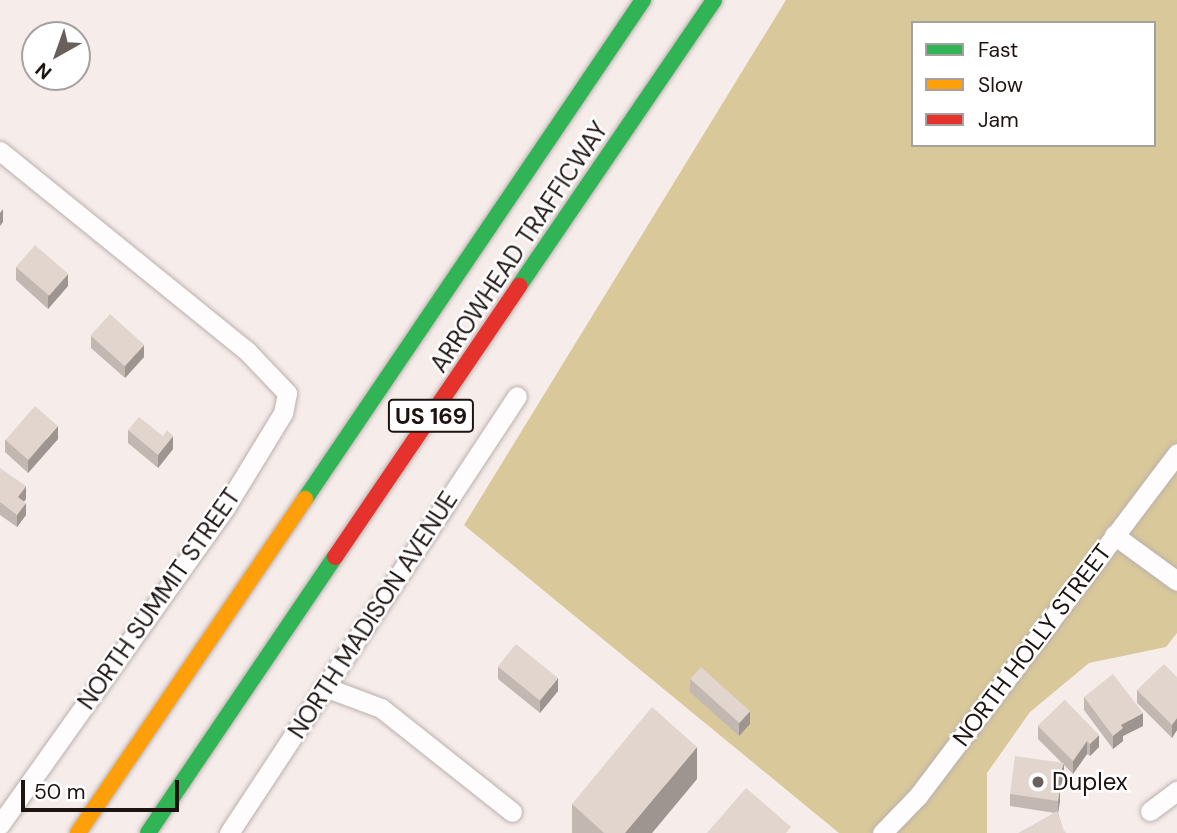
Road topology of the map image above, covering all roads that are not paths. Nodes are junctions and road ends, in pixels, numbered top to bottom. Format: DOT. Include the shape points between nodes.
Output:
graph roads {
  1 [pos="643,0"];
  2 [pos="714,0"];
  3 [pos="0,151"];
  4 [pos="517,396"];
  5 [pos="1177,453"];
  6 [pos="1114,536"];
  7 [pos="1177,581"];
  8 [pos="325,687"];
  9 [pos="1177,791"];
  10 [pos="1150,811"];
  11 [pos="512,812"];
  12 [pos="0,825"];
  13 [pos="78,833"];
  14 [pos="148,833"];
  15 [pos="229,833"];
  16 [pos="881,833"];
  1 -- 13 [label="highway, ARROWHEAD TRAFFICWAY / US 169"];
  2 -- 14 [label="highway, ARROWHEAD TRAFFICWAY / US 169"];
  3 -- 12 [label="street, NORTH SUMMIT STREET" via="267,369 288,393 284,413 225,508"];
  4 -- 8 [label="street, NORTH MADISON AVENUE"];
  5 -- 6 [label="street, NORTH HOLLY STREET"];
  6 -- 7 [label="street"];
  6 -- 16 [label="street, NORTH HOLLY STREET" via="918,796"];
  8 -- 11 [label="street" via="381,708"];
  8 -- 15 [label="street, NORTH MADISON AVENUE"];
  9 -- 10 [label="street"];
}
